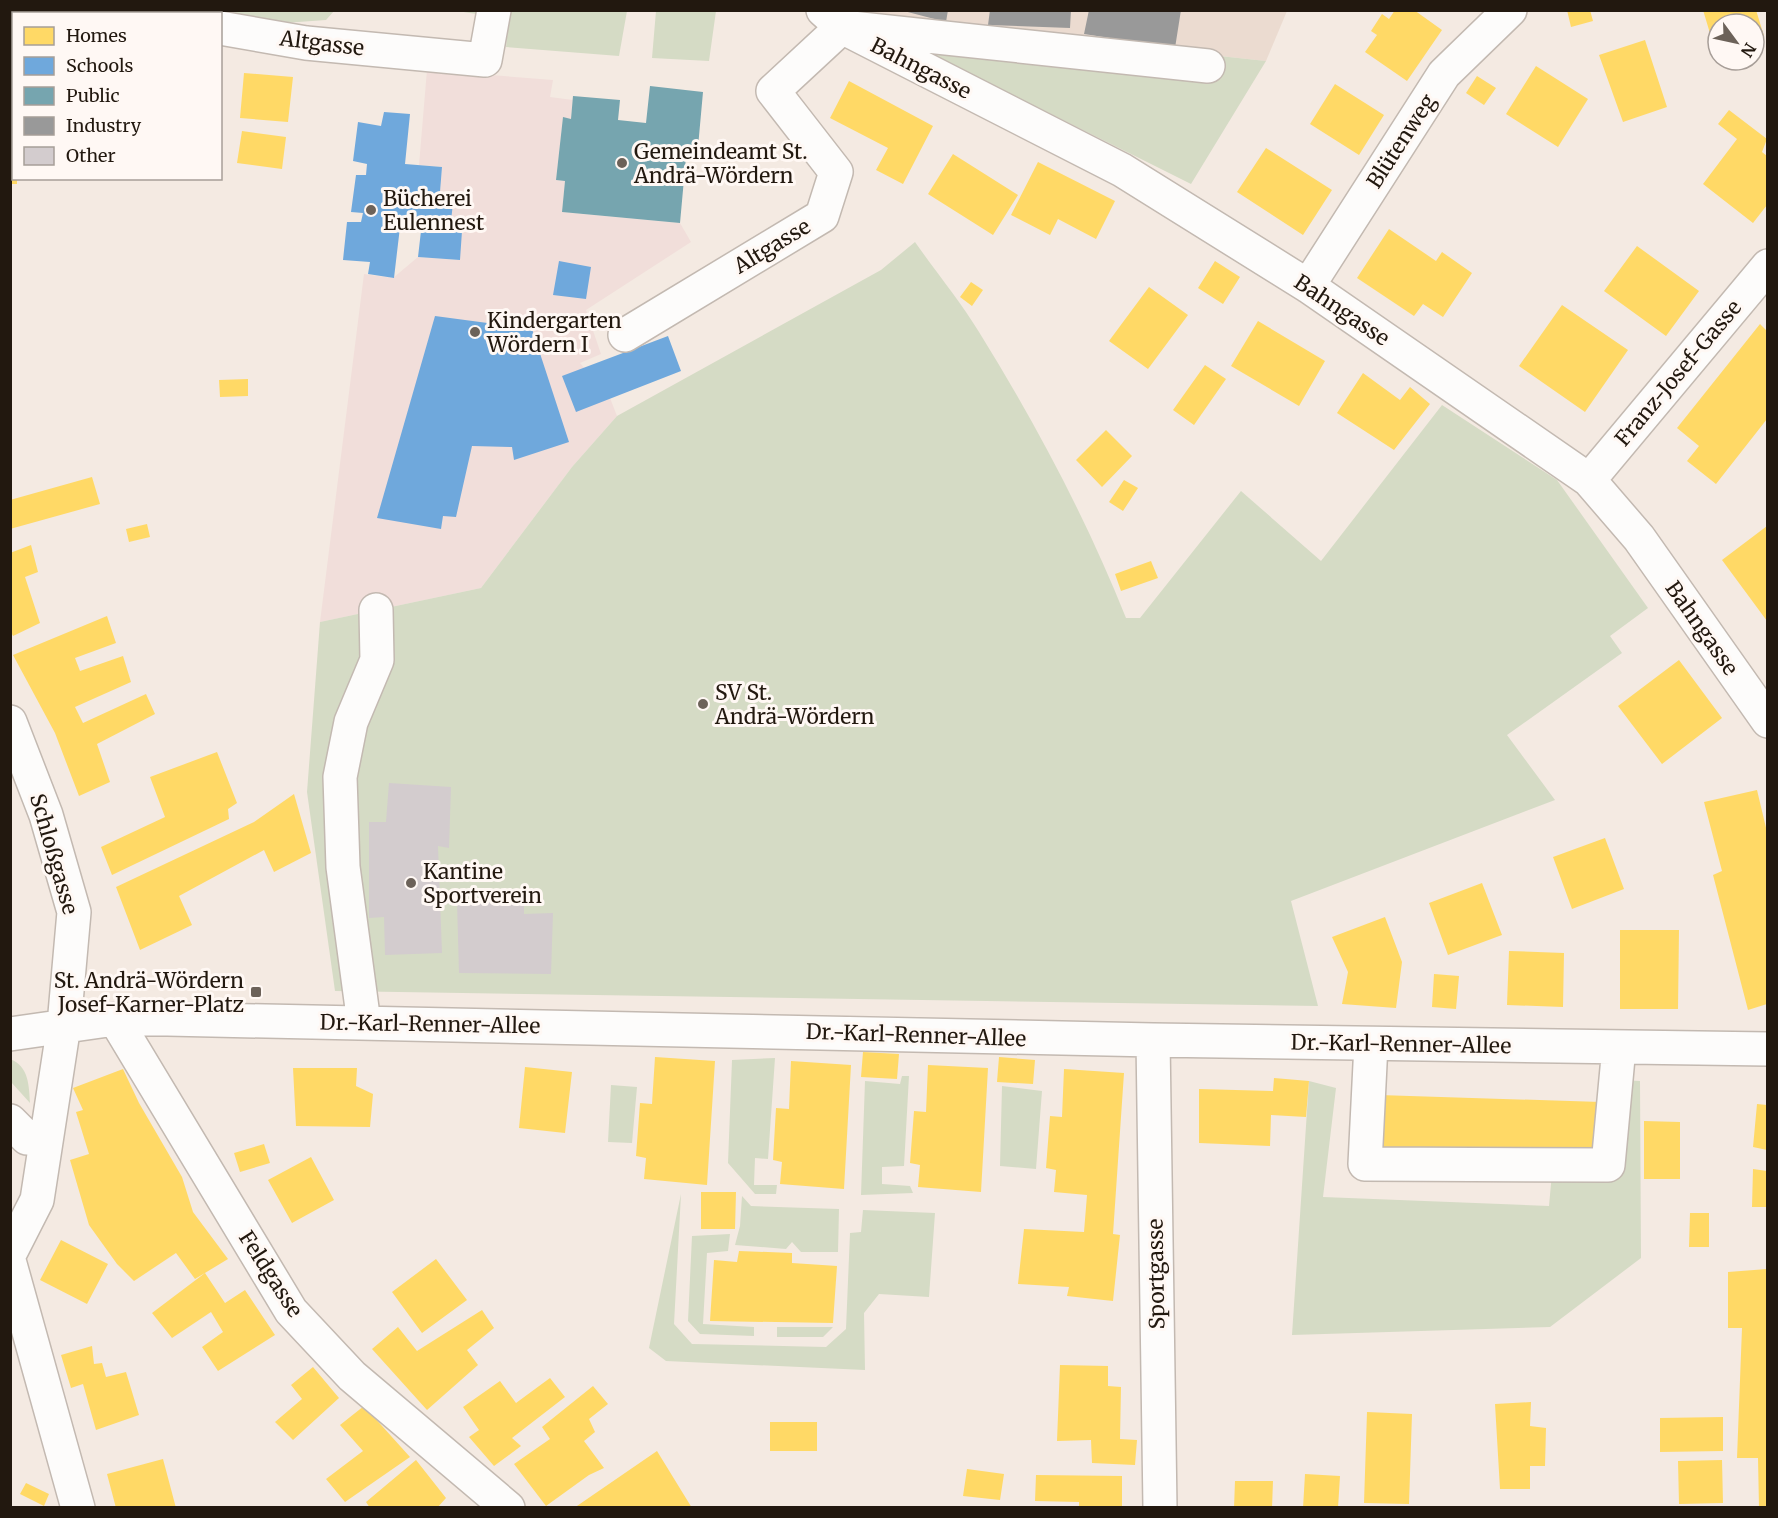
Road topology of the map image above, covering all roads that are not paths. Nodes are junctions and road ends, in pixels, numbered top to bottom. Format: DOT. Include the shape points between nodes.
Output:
graph roads {
  1 [pos="1510,10"];
  2 [pos="494,13"];
  3 [pos="832,19"];
  4 [pos="222,28"];
  5 [pos="1208,66"];
  6 [pos="1767,266"];
  7 [pos="1308,286"];
  8 [pos="625,335"];
  9 [pos="1588,480"];
  10 [pos="376,610"];
  11 [pos="1767,721"];
  12 [pos="10,722"];
  13 [pos="115,1019"];
  14 [pos="364,1023"];
  15 [pos="64,1025"];
  16 [pos="10,1034"];
  17 [pos="1153,1040"];
  18 [pos="1371,1044"];
  19 [pos="1619,1047"];
  20 [pos="1767,1049"];
  21 [pos="27,1137"];
  22 [pos="10,1253"];
  23 [pos="10,1264"];
  24 [pos="78,1508"];
  25 [pos="508,1508"];
  26 [pos="1160,1508"];
  1 -- 7 [label="street, Blütenweg" via="1444,74"];
  2 -- 4 [label="street, Altgasse" via="485,60 306,43"];
  3 -- 5 [label="street"];
  3 -- 7 [label="street, Bahngasse" via="1122,170"];
  3 -- 8 [label="street, Altgasse" via="772,91 836,172 822,216"];
  6 -- 9 [label="street, Franz-Josef-Gasse"];
  7 -- 9 [label="street, Bahngasse"];
  9 -- 11 [label="street, Bahngasse" via="1639,538"];
  10 -- 14 [label="street" via="377,660 351,722 340,777 343,867"];
  12 -- 15 [label="street, Schloßgasse" via="46,815 74,912"];
  13 -- 14 [label="street, Dr.-Karl-Renner-Allee"];
  13 -- 15 [label="street, Dr.-Karl-Renner-Allee"];
  13 -- 25 [label="street, Feldgasse" via="291,1311 352,1376"];
  14 -- 17 [label="street, Dr.-Karl-Renner-Allee"];
  15 -- 16 [label="street, Dr.-Karl-Renner-Allee"];
  15 -- 21 [label="street, Schloßgasse"];
  17 -- 18 [label="street, Dr.-Karl-Renner-Allee"];
  17 -- 26 [label="street, Sportgasse"];
  18 -- 19 [label="street, Dr.-Karl-Renner-Allee"];
  18 -- 19 [label="street" via="1365,1164 1608,1165"];
  19 -- 20 [label="street, Dr.-Karl-Renner-Allee"];
  21 -- 22 [label="street" via="37,1200"];
  23 -- 24 [label="street"];
}
